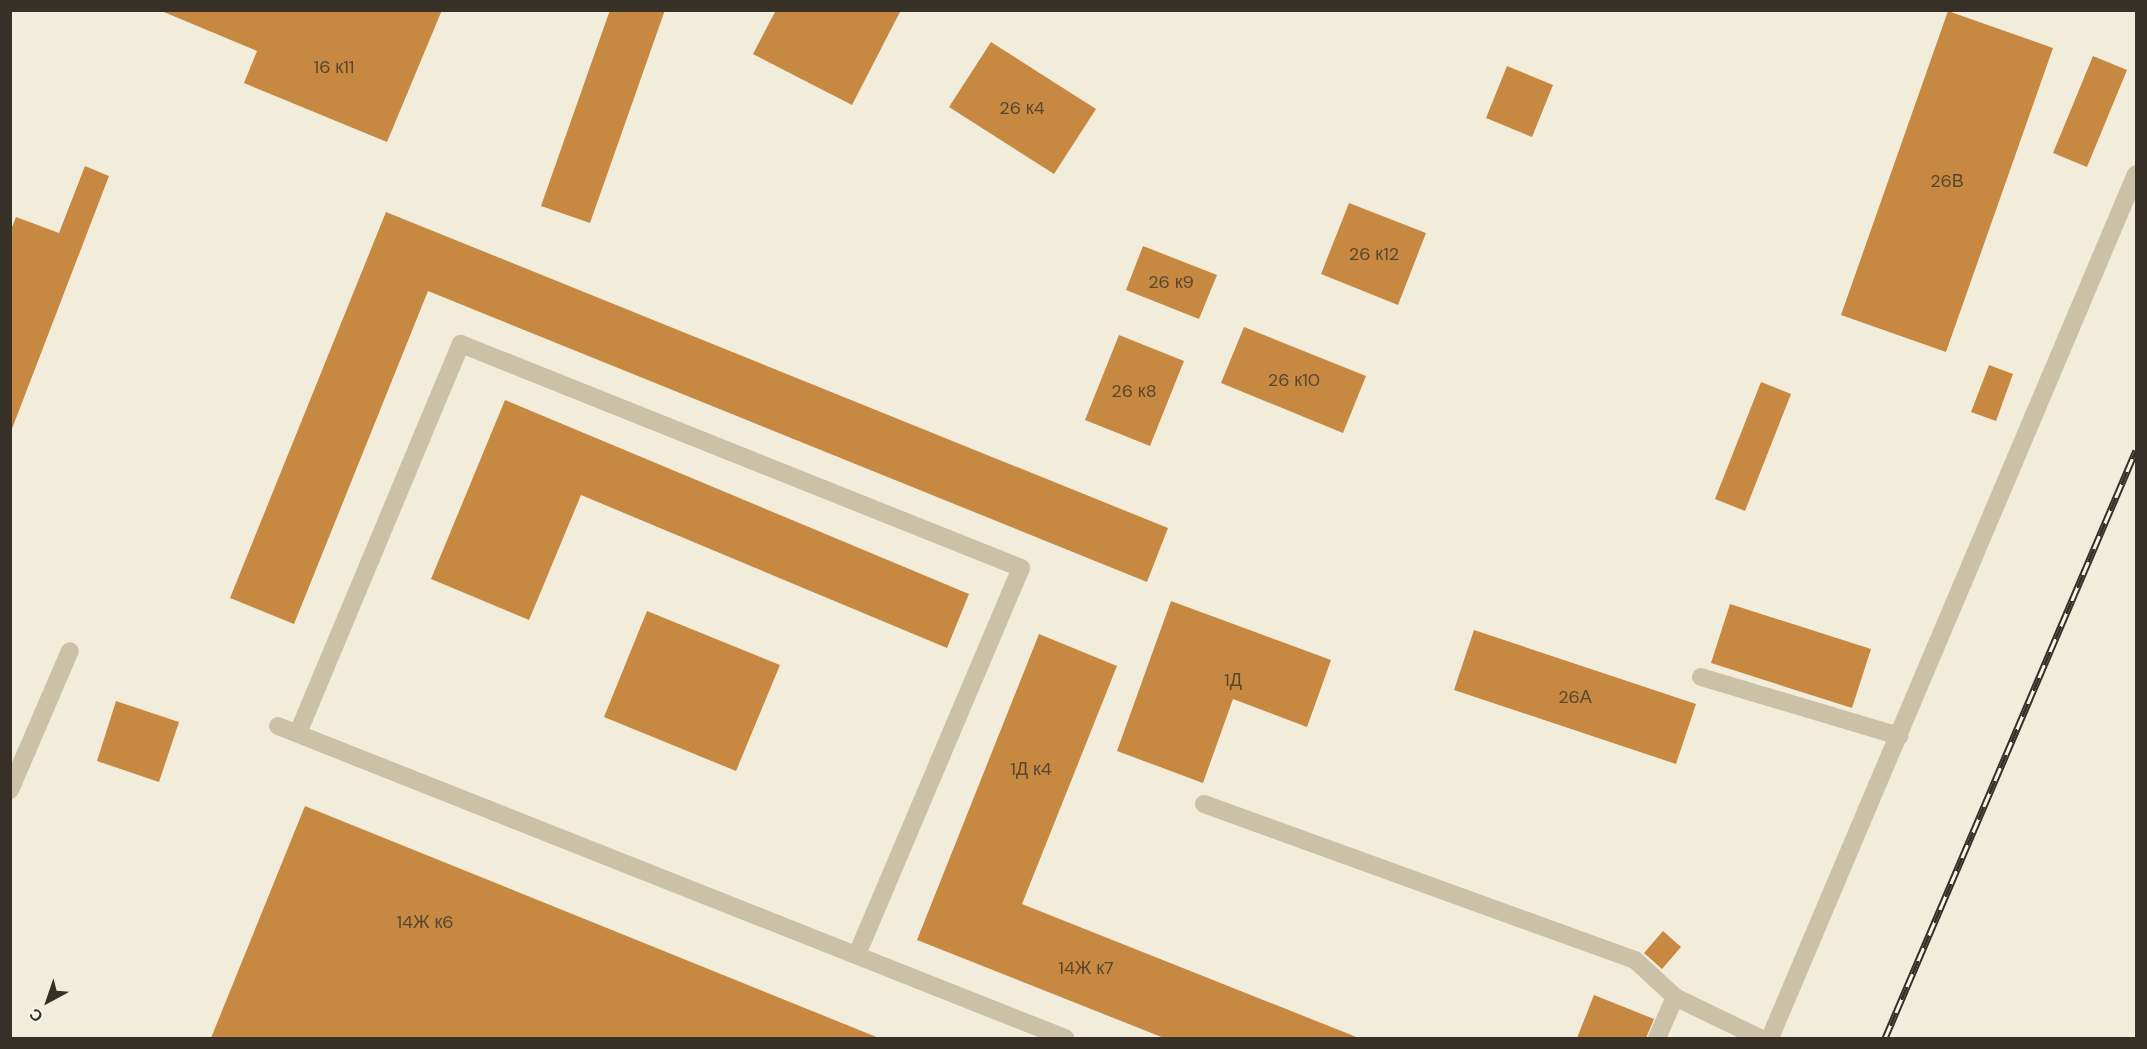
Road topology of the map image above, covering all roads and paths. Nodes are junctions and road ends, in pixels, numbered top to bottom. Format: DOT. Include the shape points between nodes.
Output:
graph roads {
  1 [pos="2136,174"];
  2 [pos="70,651"];
  3 [pos="1701,677"];
  4 [pos="278,726"];
  5 [pos="298,734"];
  6 [pos="1899,736"];
  7 [pos="10,790"];
  8 [pos="1204,804"];
  9 [pos="857,956"];
  10 [pos="1675,997"];
  11 [pos="1065,1038"];
  12 [pos="1657,1038"];
  13 [pos="1760,1038"];
  14 [pos="1770,1038"];
  1 -- 6 [label="lane"];
  2 -- 7 [label="lane"];
  3 -- 6 [label="lane"];
  4 -- 5 [label="lane"];
  5 -- 9 [label="lane"];
  5 -- 9 [label="lane" via="461,344 494,357 1021,568"];
  6 -- 14 [label="lane"];
  8 -- 10 [label="lane" via="1635,960"];
  9 -- 11 [label="lane"];
  10 -- 12 [label="lane"];
  10 -- 13 [label="lane"];
}
